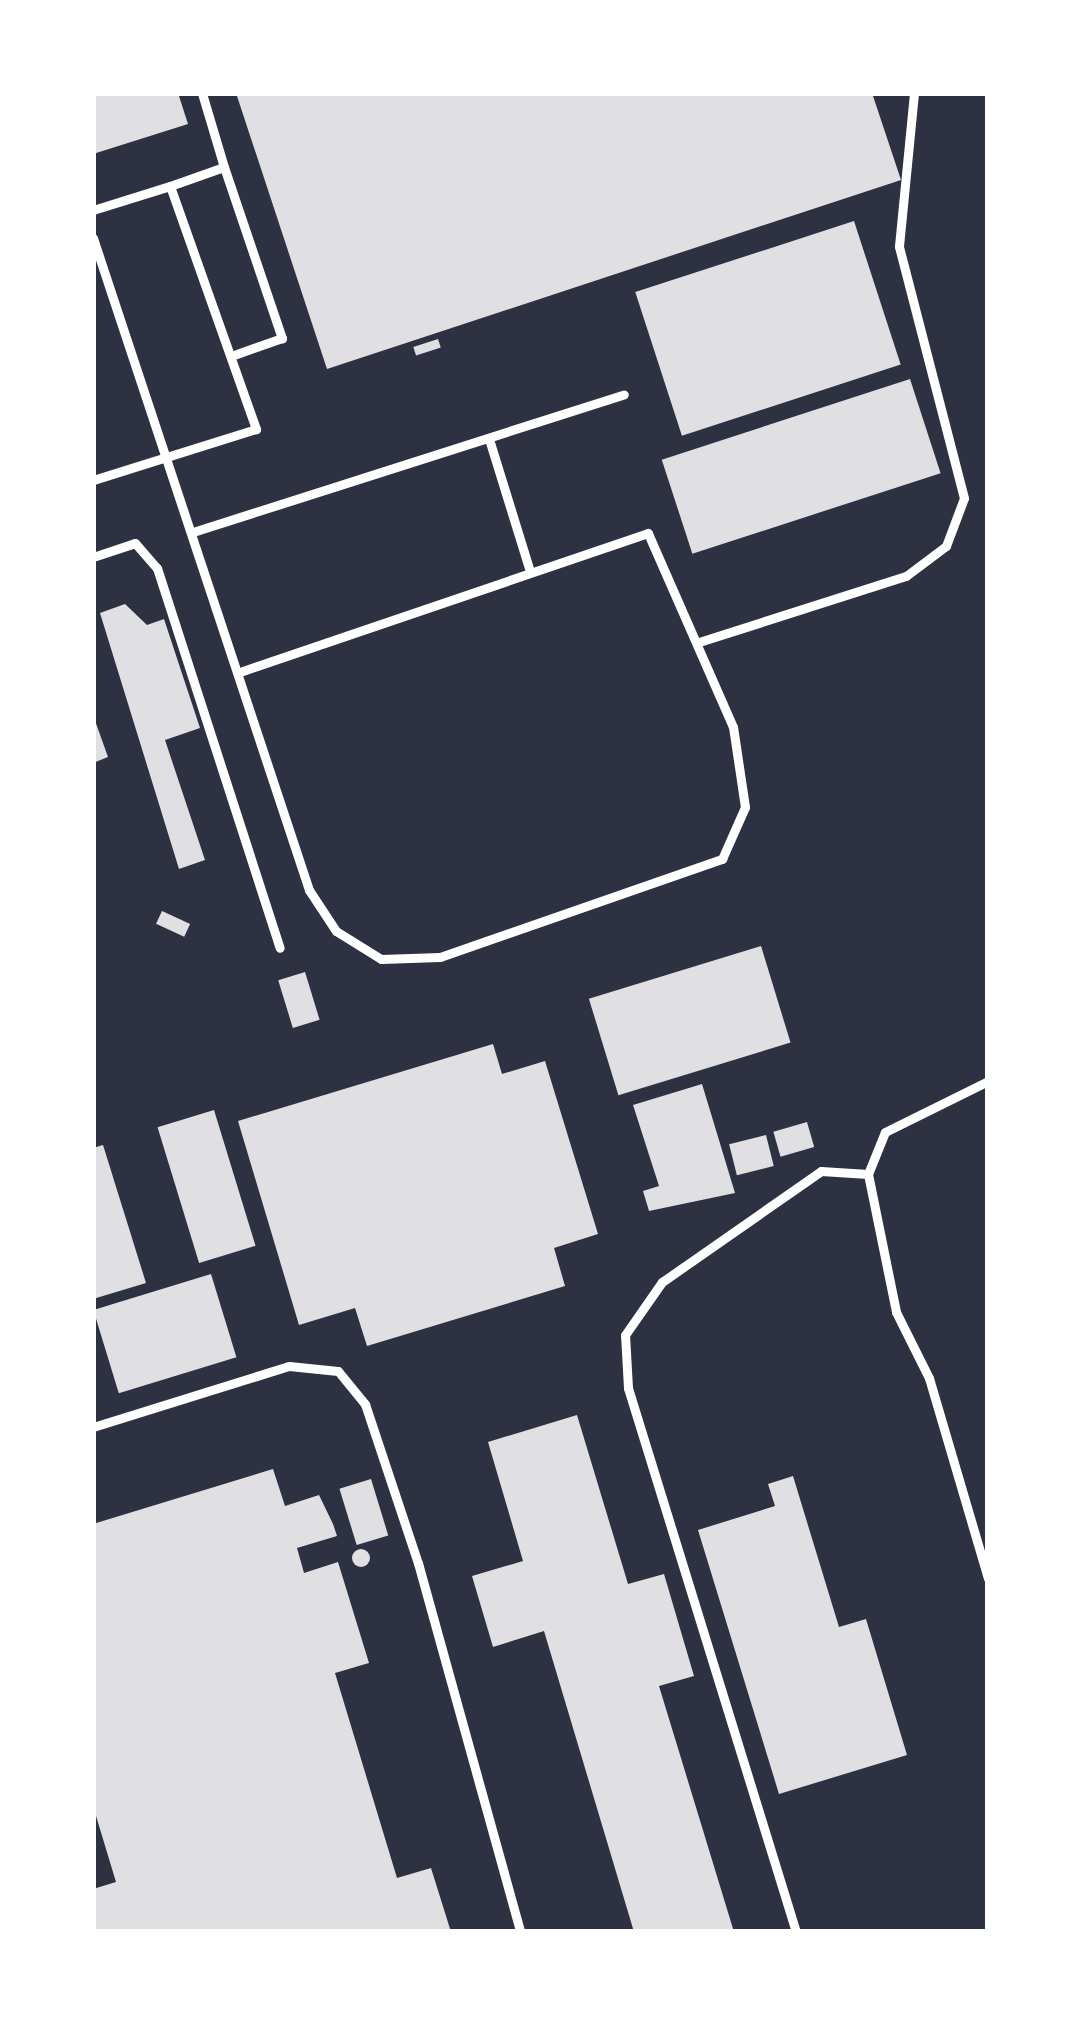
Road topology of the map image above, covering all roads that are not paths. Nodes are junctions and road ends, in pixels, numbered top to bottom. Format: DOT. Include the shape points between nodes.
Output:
graph roads {
  1 [pos="202,93"];
  2 [pos="914,93"];
  3 [pos="224,167"];
  4 [pos="170,186"];
  5 [pos="93,211"];
  6 [pos="93,238"];
  7 [pos="231,356"];
  8 [pos="624,394"];
  9 [pos="488,439"];
  10 [pos="172,455"];
  11 [pos="93,480"];
  12 [pos="196,531"];
  13 [pos="93,557"];
  14 [pos="529,568"];
  15 [pos="699,642"];
  16 [pos="243,671"];
  17 [pos="280,948"];
  18 [pos="988,1081"];
  19 [pos="868,1174"];
  20 [pos="93,1427"];
  21 [pos="988,1578"];
  22 [pos="520,1932"];
  23 [pos="796,1932"];
  1 -- 3 [label="lane"];
  2 -- 15 [label="lane" via="899,246 964,498 946,546 906,576"];
  3 -- 4 [label="lane"];
  3 -- 7 [label="lane" via="282,338"];
  4 -- 5 [label="lane"];
  4 -- 7 [label="lane"];
  6 -- 10 [label="lane"];
  7 -- 10 [label="lane" via="256,429"];
  8 -- 9 [label="lane"];
  9 -- 12 [label="lane"];
  9 -- 14 [label="lane"];
  10 -- 11 [label="lane"];
  10 -- 12 [label="lane"];
  12 -- 16 [label="lane"];
  13 -- 17 [label="lane" via="136,543 157,568"];
  14 -- 15 [label="lane" via="648,533"];
  14 -- 16 [label="lane"];
  15 -- 16 [label="lane" via="734,728 745,807 722,859 440,957 381,959 336,932 309,890"];
  18 -- 19 [label="lane" via="885,1132"];
  19 -- 21 [label="lane" via="896,1312 929,1378"];
  19 -- 23 [label="lane" via="821,1171 662,1282 625,1335 628,1388"];
  20 -- 22 [label="lane" via="289,1366 338,1371 365,1405 418,1563"];
}
